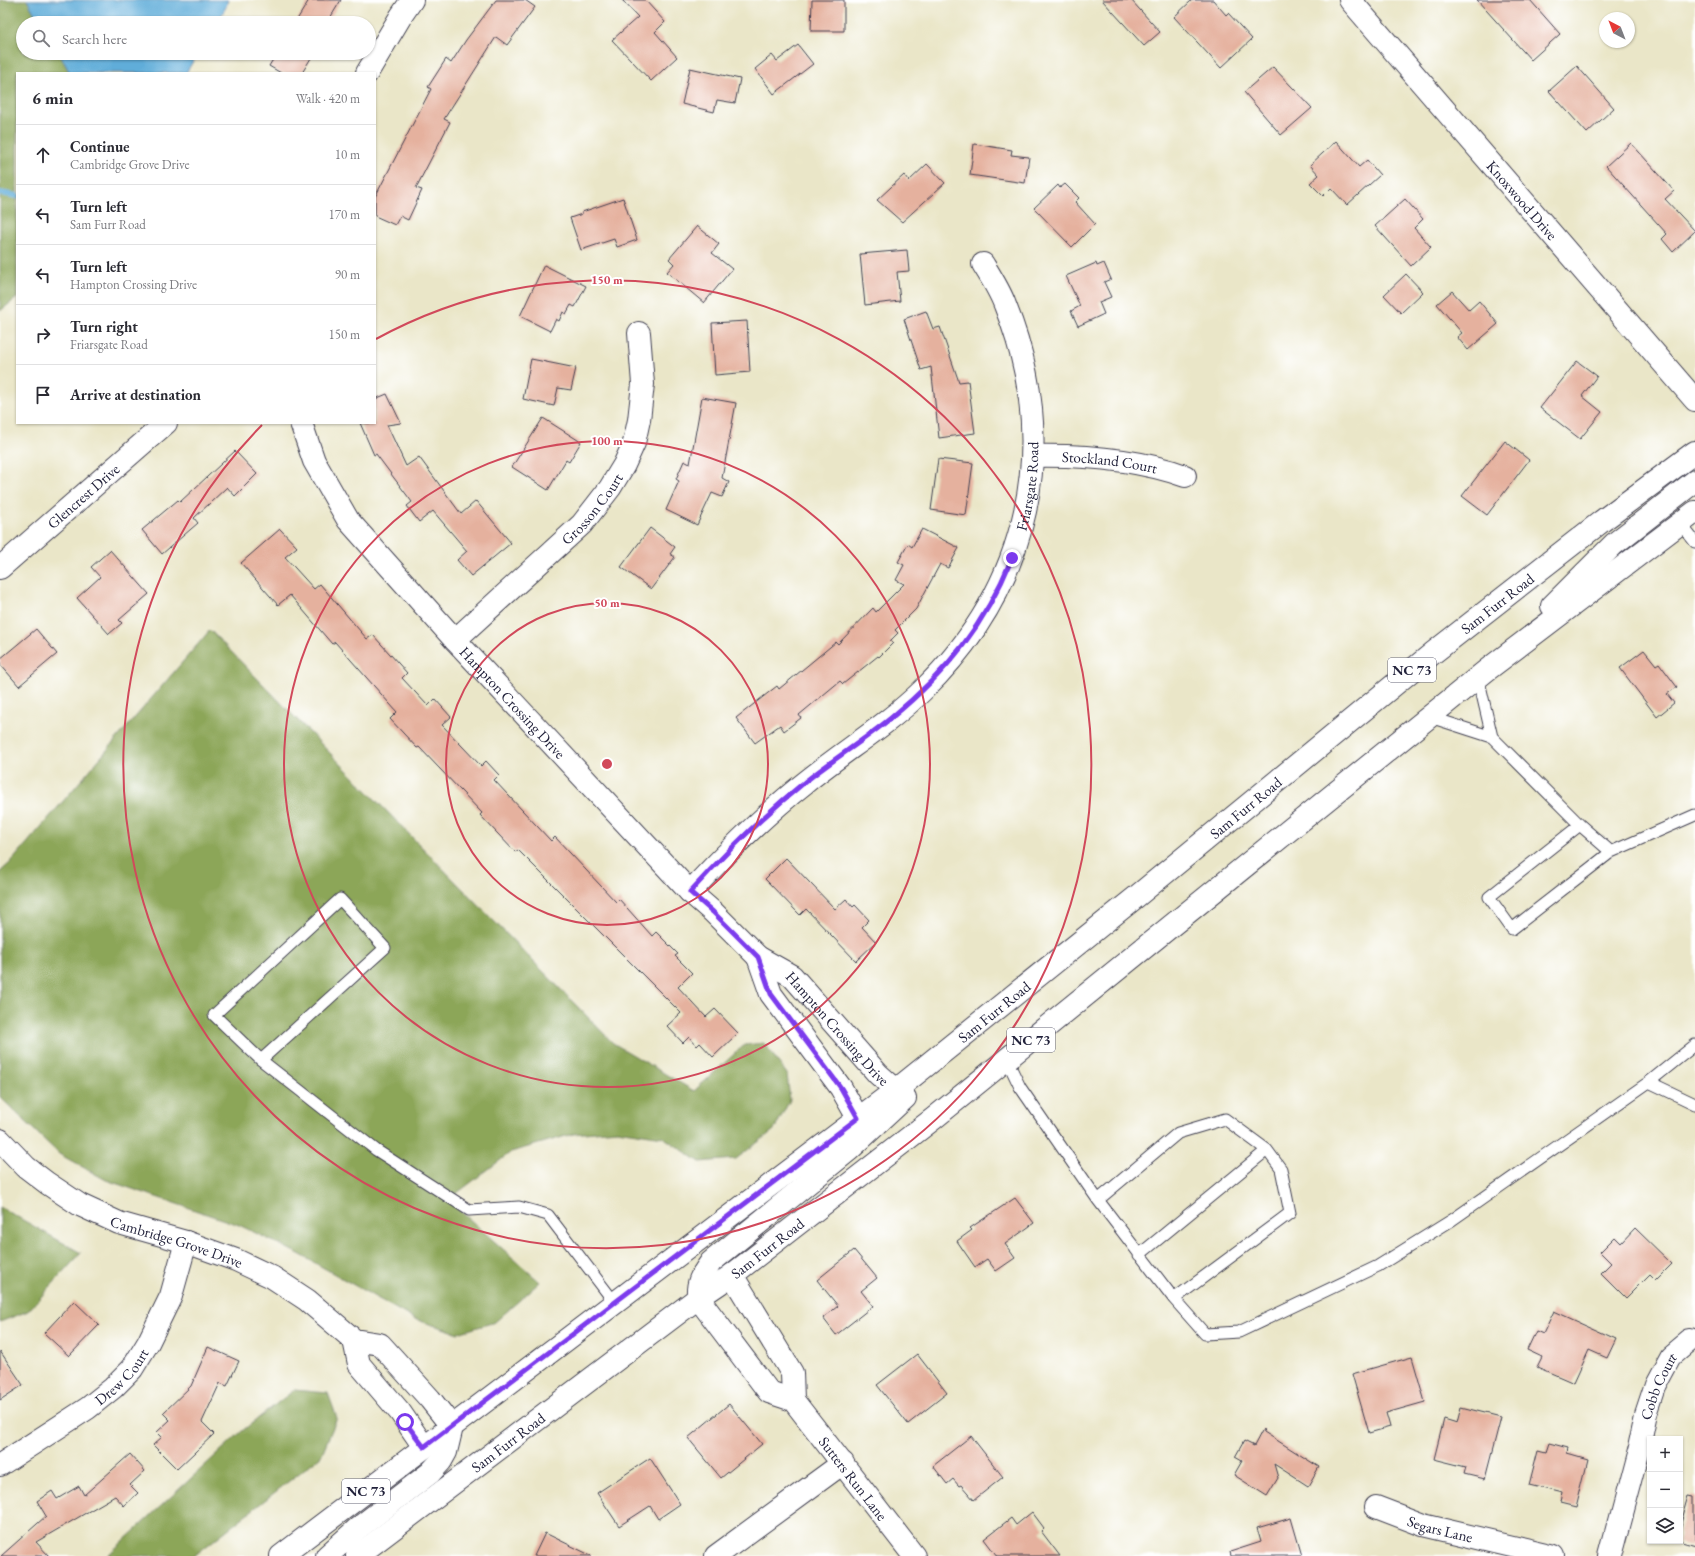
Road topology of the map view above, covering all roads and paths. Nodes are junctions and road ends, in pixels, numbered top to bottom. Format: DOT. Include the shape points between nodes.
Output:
graph roads {
  1 [pos="412,0"];
  2 [pos="1350,0"];
  3 [pos="376,58"];
  4 [pos="375,60"];
  5 [pos="368,72"];
  6 [pos="984,264"];
  7 [pos="639,333"];
  8 [pos="1695,400"];
  9 [pos="165,424"];
  10 [pos="301,424"];
  11 [pos="1695,452"];
  12 [pos="1033,456"];
  13 [pos="1186,476"];
  14 [pos="1695,481"];
  15 [pos="1688,517"];
  16 [pos="1695,542"];
  17 [pos="0,568"];
  18 [pos="455,640"];
  19 [pos="1483,674"];
  20 [pos="1430,717"];
  21 [pos="1492,737"];
  22 [pos="1695,815"];
  23 [pos="1580,825"];
  24 [pos="1611,852"];
  25 [pos="690,892"];
  26 [pos="758,957"];
  27 [pos="1025,987"];
  28 [pos="1695,1045"];
  29 [pos="261,1060"];
  30 [pos="1007,1060"];
  31 [pos="1649,1082"];
  32 [pos="896,1090"];
  33 [pos="1695,1104"];
  34 [pos="858,1118"];
  35 [pos="0,1140"];
  36 [pos="1267,1150"];
  37 [pos="1098,1200"];
  38 [pos="186,1242"];
  39 [pos="1139,1255"];
  40 [pos="732,1275"];
  41 [pos="698,1298"];
  42 [pos="1174,1299"];
  43 [pos="615,1303"];
  44 [pos="354,1340"];
  45 [pos="1690,1340"];
  46 [pos="793,1400"];
  47 [pos="452,1427"];
  48 [pos="424,1447"];
  49 [pos="843,1463"];
  50 [pos="0,1465"];
  51 [pos="1376,1507"];
  52 [pos="281,1556"];
  53 [pos="327,1556"];
  54 [pos="358,1556"];
  55 [pos="716,1556"];
  56 [pos="914,1556"];
  57 [pos="1554,1556"];
  58 [pos="1610,1556"];
  1 -- 3 [label="street"];
  2 -- 8 [label="street, Knoxwood Drive"];
  4 -- 5 [label="street"];
  6 -- 12 [label="street, Friarsgate Road" via="1005,304 1021,357 1030,400"];
  7 -- 18 [label="street, Grosson Court" via="643,384 639,420 634,443 624,465 582,524"];
  9 -- 17 [label="street, Glencrest Drive"];
  10 -- 18 [label="street, Hampton Crossing Drive" via="314,461 348,520"];
  11 -- 27 [label="street, Sam Furr Road / NC 73" via="1433,653"];
  12 -- 13 [label="street, Stockland Court" via="1067,455 1099,458 1166,469"];
  12 -- 25 [label="street, Friarsgate Road" via="1028,496 1012,558 1002,582 967,642 922,691 765,816"];
  14 -- 19 [label="street" via="1614,544"];
  15 -- 16 [label="lane"];
  15 -- 19 [label="street, Sam Furr Road / NC 73"];
  18 -- 25 [label="street, Hampton Crossing Drive"];
  19 -- 20 [label="street, Sam Furr Road / NC 73"];
  19 -- 21 [label="lane"];
  20 -- 21 [label="lane"];
  20 -- 30 [label="street, Sam Furr Road / NC 73"];
  21 -- 23 [label="lane"];
  22 -- 24 [label="lane"];
  23 -- 24 [label="lane"];
  23 -- 24 [label="lane" via="1489,898 1512,929"];
  25 -- 26 [label="street, Hampton Crossing Drive"];
  26 -- 32 [label="street, Hampton Crossing Drive" via="792,976 878,1074"];
  26 -- 34 [label="street, Hampton Crossing Drive" via="771,994 841,1088"];
  27 -- 32 [label="street, Sam Furr Road / NC 73"];
  27 -- 41 [label="street" via="849,1150 711,1262 697,1285"];
  28 -- 31 [label="lane"];
  29 -- 29 [label="lane" via="214,1015 340,899 385,948"];
  29 -- 43 [label="lane" via="376,1150 469,1210 519,1207 548,1215"];
  30 -- 37 [label="lane" via="1020,1087"];
  30 -- 40 [label="street, Sam Furr Road / NC 73"];
  31 -- 33 [label="lane"];
  31 -- 42 [label="lane" via="1452,1220 1378,1266 1239,1332 1205,1334"];
  32 -- 34 [label="street, Sam Furr Road / NC 73"];
  34 -- 43 [label="street, Sam Furr Road / NC 73"];
  35 -- 38 [label="street, Cambridge Grove Drive" via="26,1167 80,1205 119,1223"];
  36 -- 37 [label="lane" via="1224,1119 1178,1133"];
  36 -- 39 [label="lane"];
  36 -- 42 [label="lane" via="1281,1169 1290,1213"];
  37 -- 39 [label="lane"];
  38 -- 44 [label="street, Cambridge Grove Drive" via="236,1260 272,1277 307,1300"];
  38 -- 50 [label="street, Drew Court" via="171,1296 132,1369 88,1408"];
  39 -- 42 [label="lane"];
  40 -- 41 [label="street, Sam Furr Road / NC 73"];
  40 -- 46 [label="street" via="792,1373"];
  41 -- 46 [label="street" via="769,1392"];
  41 -- 54 [label="street, Sam Furr Road / NC 73"];
  43 -- 47 [label="street, Sam Furr Road / NC 73"];
  44 -- 47 [label="street" via="380,1344"];
  44 -- 48 [label="street" via="359,1364 400,1412"];
  45 -- 58 [label="street, Cobb Court" via="1671,1356 1656,1384"];
  46 -- 49 [label="street, Sutters Run Lane"];
  47 -- 48 [label="street, Sam Furr Road / NC 73"];
  47 -- 53 [label="street" via="441,1462"];
  48 -- 52 [label="street, Sam Furr Road / NC 73"];
  49 -- 55 [label="street"];
  49 -- 56 [label="street, Sutters Run Lane"];
  51 -- 57 [label="street, Segars Lane" via="1423,1525"];
}
